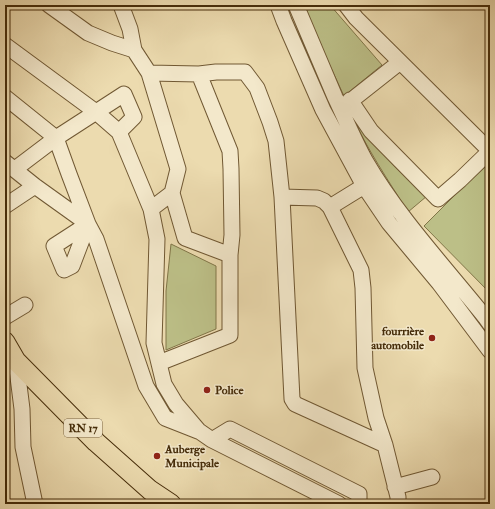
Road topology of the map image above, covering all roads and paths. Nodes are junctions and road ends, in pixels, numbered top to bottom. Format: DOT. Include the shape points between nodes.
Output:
graph roads {
  1 [pos="49,5"];
  2 [pos="121,5"];
  3 [pos="278,5"];
  4 [pos="296,5"];
  5 [pos="346,5"];
  6 [pos="5,45"];
  7 [pos="134,50"];
  8 [pos="400,62"];
  9 [pos="149,72"];
  10 [pos="200,74"];
  11 [pos="5,97"];
  12 [pos="345,104"];
  13 [pos="96,112"];
  14 [pos="119,132"];
  15 [pos="56,138"];
  16 [pos="490,151"];
  17 [pos="10,166"];
  18 [pos="35,186"];
  19 [pos="364,186"];
  20 [pos="172,193"];
  21 [pos="282,197"];
  22 [pos="5,206"];
  23 [pos="330,207"];
  24 [pos="151,209"];
  25 [pos="88,224"];
  26 [pos="230,255"];
  27 [pos="25,305"];
  28 [pos="5,317"];
  29 [pos="490,324"];
  30 [pos="5,342"];
  31 [pos="490,351"];
  32 [pos="16,362"];
  33 [pos="159,363"];
  34 [pos="199,431"];
  35 [pos="212,440"];
  36 [pos="385,444"];
  37 [pos="432,477"];
  38 [pos="395,487"];
  39 [pos="162,503"];
  40 [pos="35,504"];
  41 [pos="339,504"];
  42 [pos="359,504"];
  43 [pos="398,504"];
  1 -- 7 [label="street" via="88,33"];
  2 -- 7 [label="street" via="130,28"];
  3 -- 19 [label="street" via="323,110"];
  4 -- 12 [label="street" via="313,47"];
  5 -- 8 [label="street"];
  6 -- 13 [label="street"];
  7 -- 9 [label="street"];
  8 -- 12 [label="street"];
  8 -- 16 [label="street"];
  9 -- 10 [label="street"];
  9 -- 20 [label="street" via="178,169"];
  10 -- 21 [label="street" via="245,72 257,88 276,141"];
  10 -- 26 [label="street" via="230,151"];
  11 -- 15 [label="street"];
  12 -- 16 [label="street" via="438,199"];
  12 -- 29 [label="street" via="365,160 390,199"];
  13 -- 14 [label="street"];
  13 -- 14 [label="street" via="124,94 134,117"];
  13 -- 15 [label="street"];
  14 -- 24 [label="street"];
  15 -- 17 [label="street"];
  15 -- 25 [label="street"];
  17 -- 18 [label="street"];
  18 -- 22 [label="street"];
  18 -- 25 [label="street"];
  19 -- 23 [label="street"];
  19 -- 31 [label="street" via="389,223 439,283"];
  20 -- 24 [label="street"];
  20 -- 26 [label="street" via="185,238"];
  21 -- 23 [label="street" via="317,198"];
  21 -- 36 [label="street" via="293,402"];
  23 -- 36 [label="street" via="361,270 365,368 376,418"];
  24 -- 33 [label="street" via="157,239 154,343"];
  25 -- 34 [label="street" via="96,239 146,386 165,418"];
  26 -- 33 [label="street" via="230,335"];
  27 -- 28 [label="street"];
  30 -- 32 [label="main road, RN 17"];
  32 -- 39 [label="main road, RN 17"];
  32 -- 40 [label="street" via="22,409 23,447"];
  33 -- 34 [label="street" via="164,384 176,404"];
  34 -- 35 [label="street"];
  35 -- 41 [label="street"];
  35 -- 42 [label="street" via="230,429 359,494"];
  36 -- 38 [label="street"];
  37 -- 38 [label="street"];
  38 -- 43 [label="street"];
}
